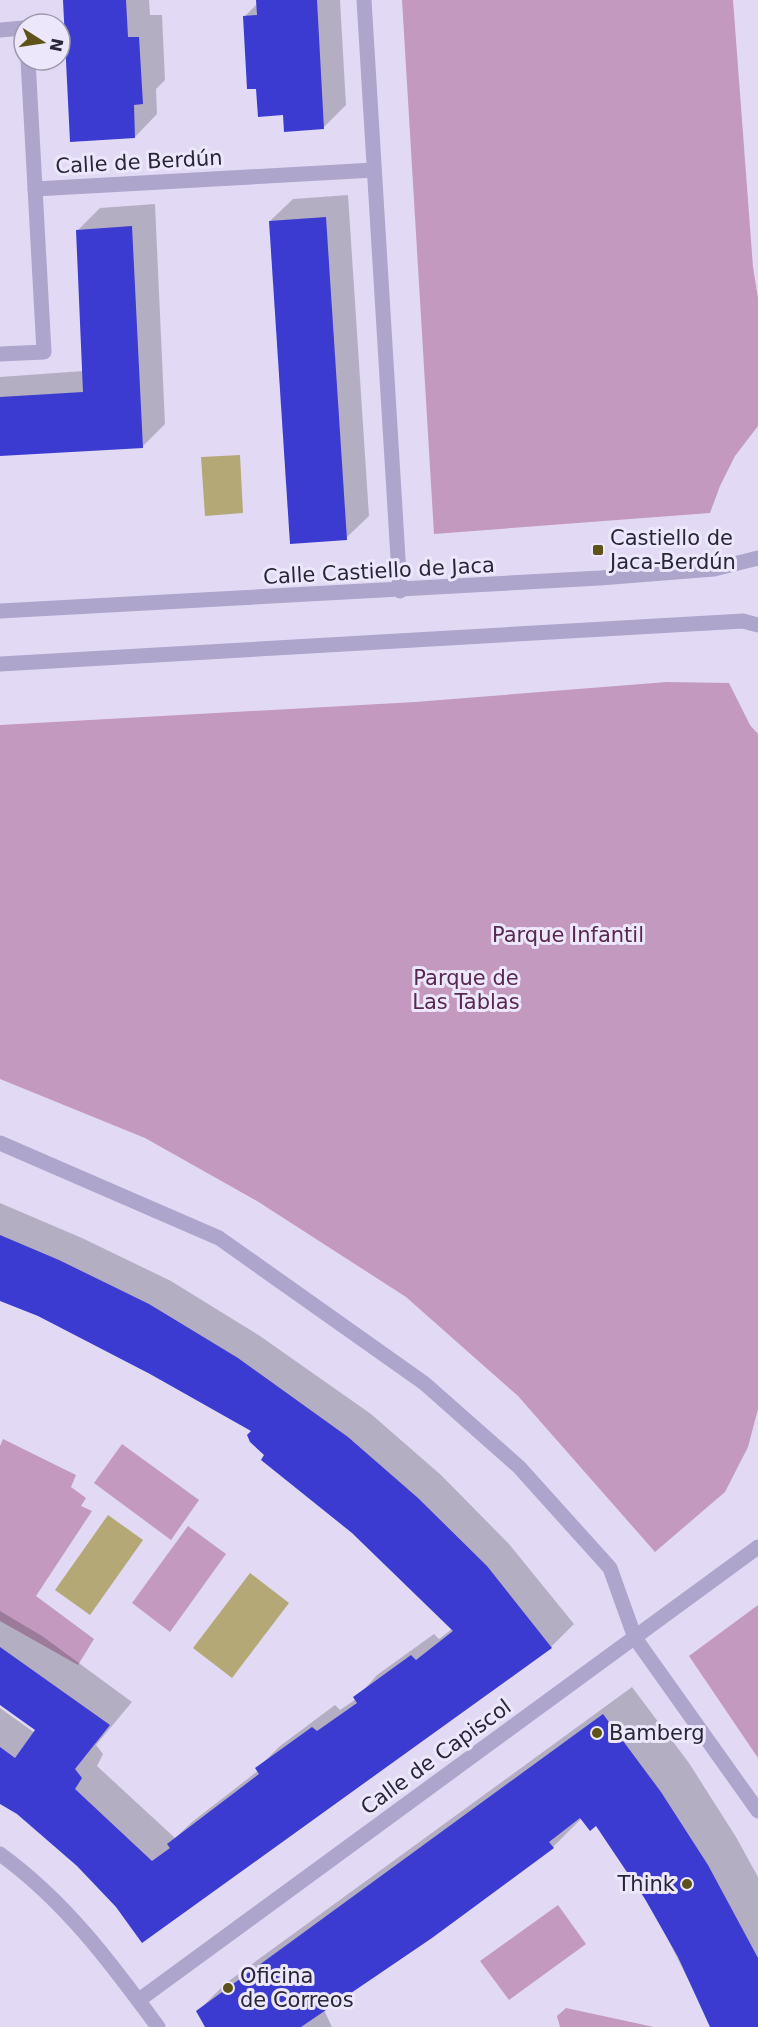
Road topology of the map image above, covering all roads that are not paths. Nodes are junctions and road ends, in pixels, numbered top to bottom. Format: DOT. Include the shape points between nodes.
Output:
graph roads {
  1 [pos="364,0"];
  2 [pos="29,72"];
  3 [pos="374,170"];
  4 [pos="35,189"];
  5 [pos="0,354"];
  6 [pos="758,558"];
  7 [pos="400,591"];
  8 [pos="0,611"];
  9 [pos="758,625"];
  10 [pos="0,664"];
  11 [pos="0,1143"];
  12 [pos="758,1547"];
  13 [pos="635,1638"];
  14 [pos="758,1811"];
  15 [pos="0,1854"];
  16 [pos="139,2000"];
  17 [pos="158,2027"];
  1 -- 3 [label="street"];
  2 -- 4 [label="street, Calle de Berdún"];
  3 -- 4 [label="street, Calle de Berdún"];
  3 -- 7 [label="street"];
  4 -- 5 [label="street" via="44,352"];
  6 -- 7 [label="street, Calle Castiello de Jaca" via="714,569"];
  7 -- 8 [label="street, Calle Castiello de Jaca"];
  9 -- 10 [label="street" via="743,621"];
  11 -- 13 [label="street" via="219,1238 424,1383 519,1467 610,1568"];
  12 -- 13 [label="street, Calle de Capiscol"];
  13 -- 14 [label="street"];
  13 -- 16 [label="street, Calle de Capiscol"];
  15 -- 16 [label="street" via="70,1914"];
  16 -- 17 [label="street"];
}
